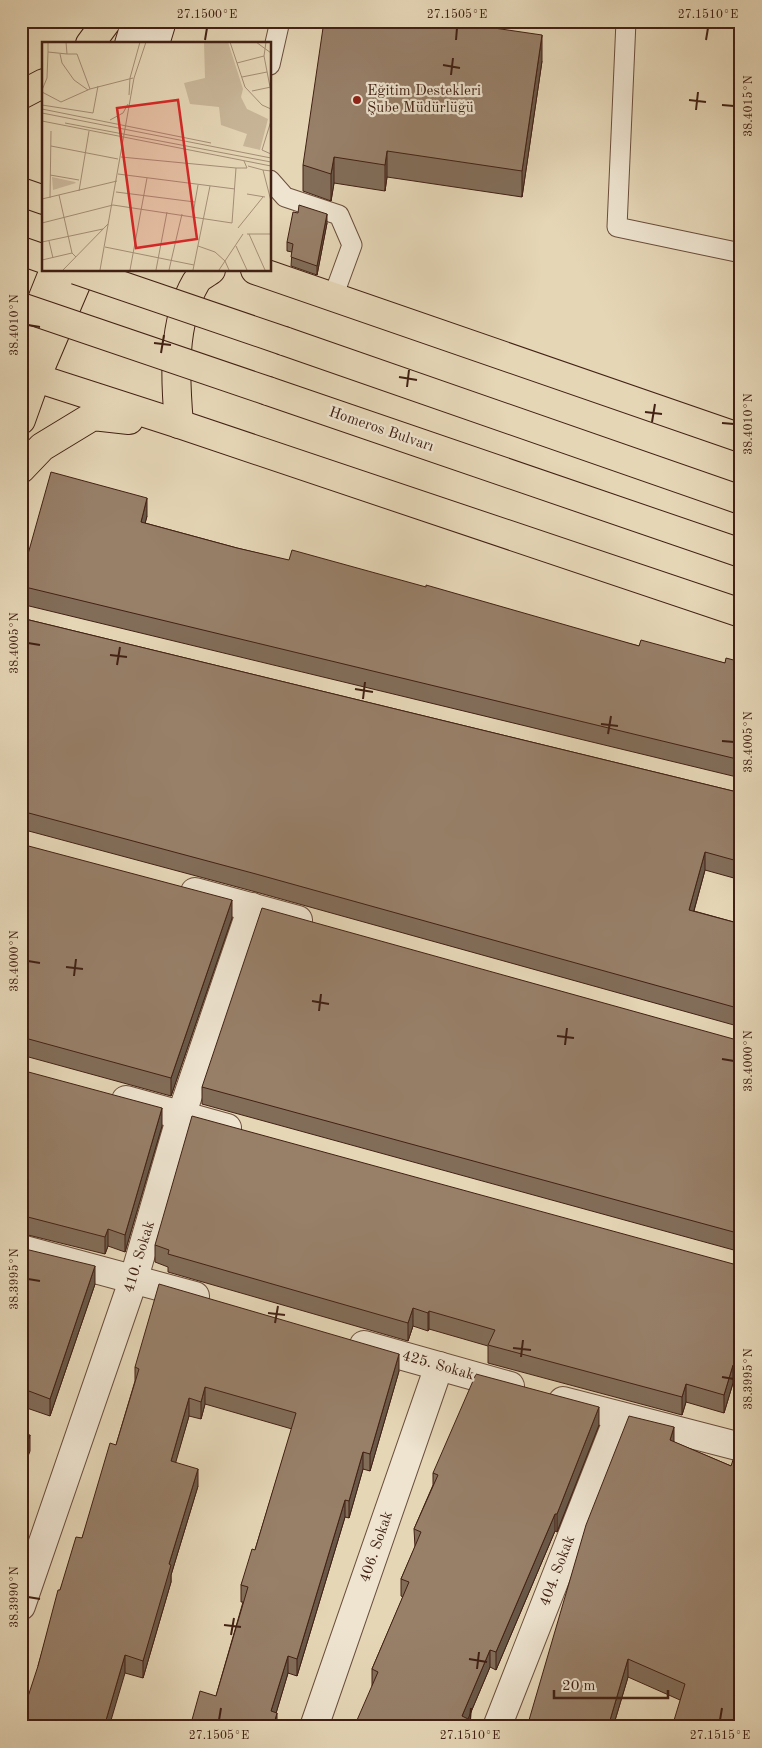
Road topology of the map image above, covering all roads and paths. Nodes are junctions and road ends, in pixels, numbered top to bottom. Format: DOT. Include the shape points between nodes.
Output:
graph roads {
  1 [pos="107,21"];
  2 [pos="136,21"];
  3 [pos="162,21"];
  4 [pos="280,21"];
  5 [pos="626,21"];
  6 [pos="91,42"];
  7 [pos="131,42"];
  8 [pos="156,42"];
  9 [pos="271,61"];
  10 [pos="42,84"];
  11 [pos="21,95"];
  12 [pos="271,181"];
  13 [pos="21,192"];
  14 [pos="42,199"];
  15 [pos="21,251"];
  16 [pos="741,253"];
  17 [pos="42,258"];
  18 [pos="54,271"];
  19 [pos="79,271"];
  20 [pos="81,271"];
  21 [pos="210,271"];
  22 [pos="257,271"];
  23 [pos="333,297"];
  24 [pos="21,307"];
  25 [pos="21,352"];
  26 [pos="29,375"];
  27 [pos="21,420"];
  28 [pos="179,424"];
  29 [pos="741,438"];
  30 [pos="21,468"];
  31 [pos="741,500"];
  32 [pos="741,553"];
  33 [pos="741,613"];
  34 [pos="175,886"];
  35 [pos="252,907"];
  36 [pos="319,925"];
  37 [pos="106,1095"];
  38 [pos="181,1116"];
  39 [pos="249,1134"];
  40 [pos="21,1249"];
  41 [pos="134,1278"];
  42 [pos="220,1303"];
  43 [pos="344,1339"];
  44 [pos="439,1366"];
  45 [pos="619,1416"];
  46 [pos="741,1448"];
  47 [pos="21,1606"];
  48 [pos="314,1727"];
  49 [pos="497,1727"];
  1 -- 6 [label="main road"];
  2 -- 7 [label="street"];
  3 -- 8 [label="street"];
  4 -- 9 [label="lane"];
  5 -- 16 [label="lane" via="617,226"];
  10 -- 11 [label="main road"];
  12 -- 23 [label="lane" via="285,197 339,215 352,245"];
  13 -- 14 [label="main road"];
  15 -- 17 [label="main road"];
  18 -- 25 [label="main road"];
  19 -- 31 [label="main road, bridge"];
  20 -- 26 [label="main road"];
  21 -- 28 [label="main road" via="197,280 184,311 178,340 176,390"];
  22 -- 23 [label="main road"];
  23 -- 29 [label="main road"];
  24 -- 32 [label="main road, Homeros Bulvarı, bridge"];
  26 -- 27 [label="main road"];
  26 -- 28 [label="main road"];
  28 -- 30 [label="main road" via="93,416 42,447"];
  28 -- 33 [label="main road"];
  34 -- 35 [label="street"];
  35 -- 36 [label="street"];
  35 -- 38 [label="street, 410. Sokak"];
  37 -- 38 [label="street"];
  38 -- 39 [label="street"];
  38 -- 41 [label="street, 410. Sokak"];
  40 -- 41 [label="street"];
  41 -- 42 [label="street"];
  41 -- 47 [label="street, 410. Sokak"];
  43 -- 44 [label="street, 425. Sokak"];
  44 -- 45 [label="street, 425. Sokak"];
  44 -- 48 [label="street, 406. Sokak"];
  45 -- 46 [label="street, 425. Sokak"];
  45 -- 49 [label="street, 404. Sokak"];
}
